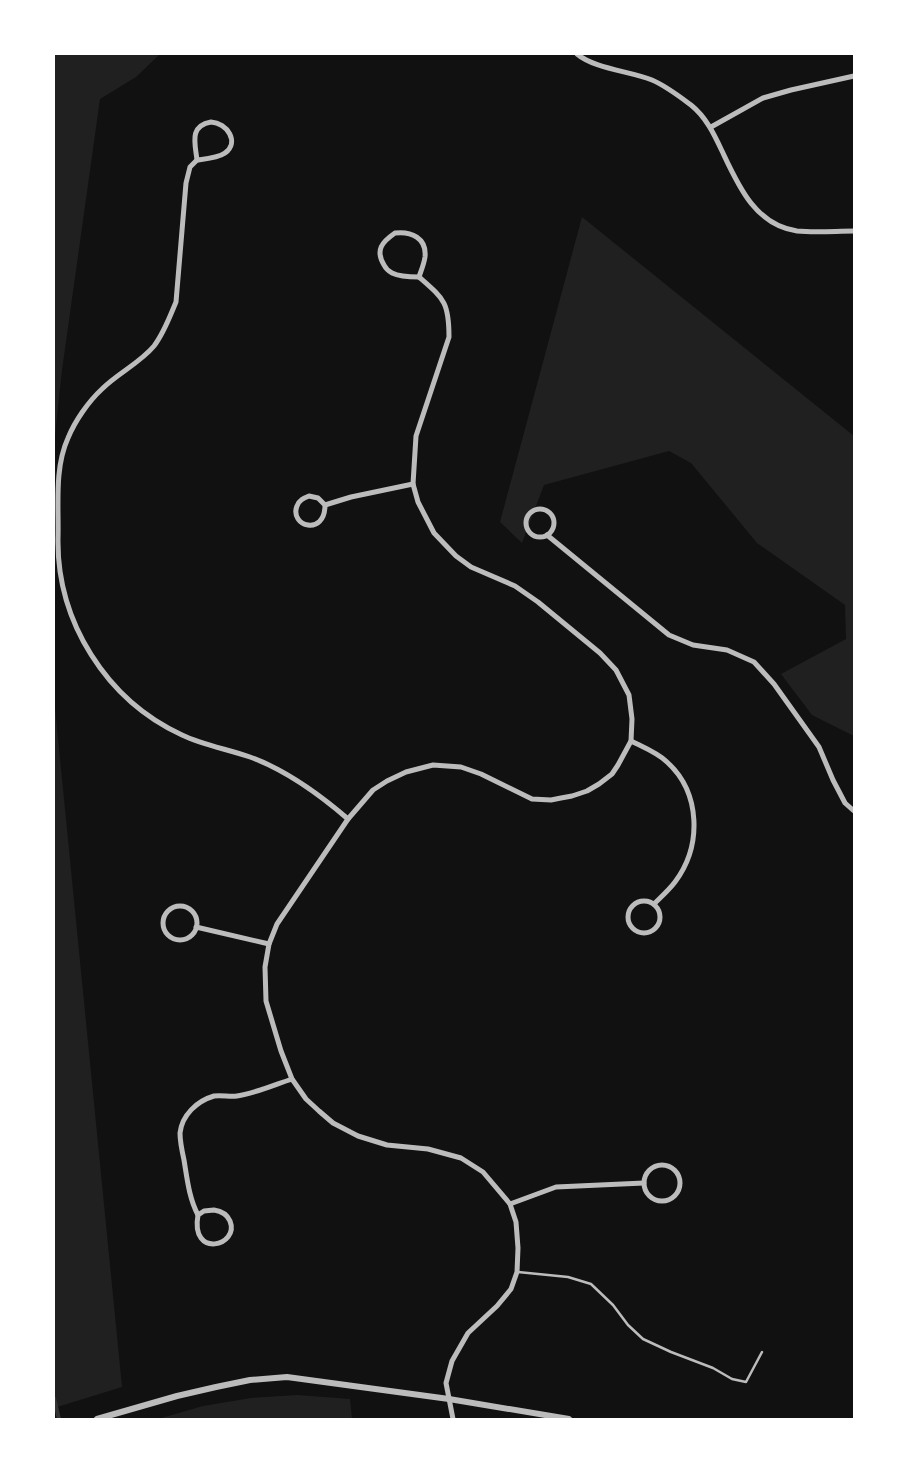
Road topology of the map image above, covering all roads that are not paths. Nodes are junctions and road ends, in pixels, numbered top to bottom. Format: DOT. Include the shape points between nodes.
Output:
graph roads {
  1 [pos="577,54"];
  2 [pos="854,76"];
  3 [pos="711,127"];
  4 [pos="197,160"];
  5 [pos="854,231"];
  6 [pos="419,277"];
  7 [pos="413,484"];
  8 [pos="325,505"];
  9 [pos="547,535"];
  10 [pos="631,741"];
  11 [pos="854,811"];
  12 [pos="348,819"];
  13 [pos="654,904"];
  14 [pos="196,927"];
  15 [pos="268,944"];
  16 [pos="292,1079"];
  17 [pos="644,1183"];
  18 [pos="510,1204"];
  19 [pos="198,1215"];
  20 [pos="517,1272"];
  21 [pos="762,1352"];
  22 [pos="449,1399"];
  23 [pos="100,1419"];
  24 [pos="453,1419"];
  25 [pos="569,1419"];
  1 -- 3 [label="street" via="600,65 653,80 693,106"];
  2 -- 3 [label="street" via="763,98"];
  3 -- 5 [label="street" via="749,202 759,213 776,224 796,230"];
  4 -- 4 [label="street" via="215,157 230,147 230,134 222,124 206,123 197,130 194,141"];
  4 -- 12 [label="street" via="190,167 186,183 176,302 170,316 154,346 101,389 83,411 68,439 59,470 58,548 67,605 87,649 102,672 122,695 140,709 181,735 252,758 275,769 325,799"];
  6 -- 6 [label="street" via="425,255 421,241 409,232 395,233 384,241 379,256 386,270 401,276"];
  6 -- 7 [label="street" via="440,296 446,307 449,337 416,436"];
  7 -- 8 [label="street"];
  7 -- 10 [label="street" via="428,522 442,543 456,556 471,567 515,586 538,602 616,670 629,695"];
  8 -- 8 [label="street" via="314,496 305,498 296,508 298,518 305,524 319,523 325,515"];
  9 -- 9 [label="street" via="553,528 554,519 544,509 535,510 526,520 527,529 534,536"];
  9 -- 11 [label="street" via="668,635 693,645 727,650 754,662 774,684 819,747 845,803"];
  10 -- 12 [label="street" via="612,774 572,796 532,799 461,767 433,765 406,772 373,790"];
  10 -- 13 [label="street" via="667,761 679,776 692,806 695,826 691,852 684,867"];
  12 -- 15 [label="street" via="277,924"];
  13 -- 13 [label="street" via="643,900 630,909 628,920 633,929 643,933 657,927 660,912"];
  14 -- 14 [label="street" via="193,912 183,906 168,911 164,920 166,931 174,938 190,936"];
  14 -- 15 [label="street"];
  15 -- 16 [label="street" via="266,1001"];
  16 -- 18 [label="street" via="306,1099 333,1123 365,1138 428,1148 461,1158 483,1172"];
  16 -- 19 [label="street" via="259,1091 201,1101 183,1121 180,1134 182,1149 191,1197"];
  17 -- 17 [label="street" via="650,1197 660,1201 673,1198 681,1184 678,1173 664,1165 652,1168"];
  17 -- 18 [label="street" via="556,1187"];
  18 -- 20 [label="street" via="516,1222"];
  19 -- 19 [label="street" via="197,1229 201,1239 211,1244 226,1239 231,1223 225,1214 214,1210"];
  20 -- 21 [label="lane" via="568,1277 591,1284 643,1339 732,1379 746,1382"];
  20 -- 22 [label="street" via="511,1289 468,1333 452,1361 446,1383"];
  22 -- 23 [label="street" via="287,1377 216,1387"];
  22 -- 24 [label="street"];
  22 -- 25 [label="street"];
}
